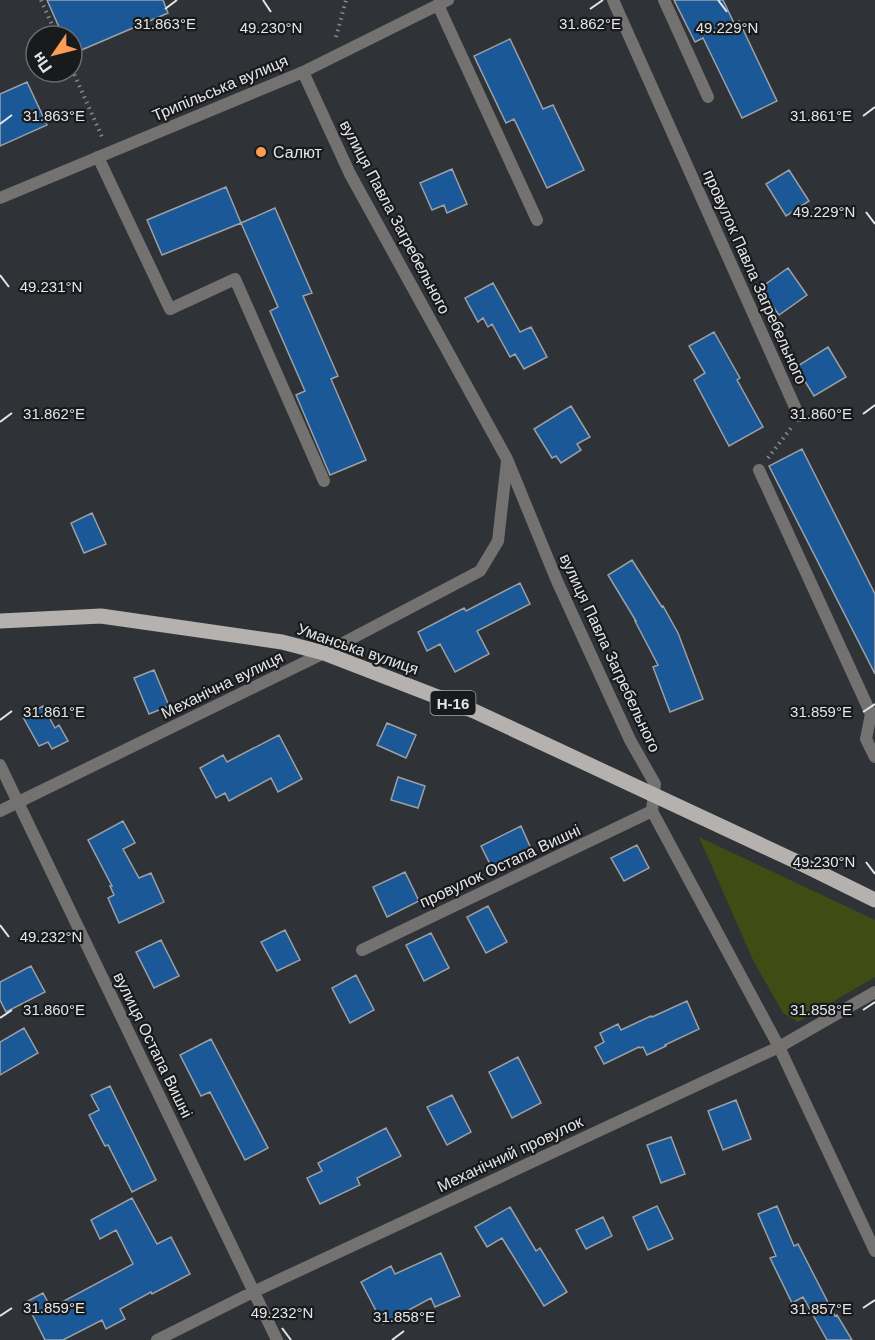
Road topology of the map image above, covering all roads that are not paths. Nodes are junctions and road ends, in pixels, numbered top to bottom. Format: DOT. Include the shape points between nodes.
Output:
graph roads {
  1 [pos="613,0"];
  2 [pos="664,0"];
  3 [pos="443,3"];
  4 [pos="303,72"];
  5 [pos="708,97"];
  6 [pos="98,157"];
  7 [pos="0,198"];
  8 [pos="537,220"];
  9 [pos="800,416"];
  10 [pos="507,459"];
  11 [pos="759,470"];
  12 [pos="324,481"];
  13 [pos="0,621"];
  14 [pos="324,653"];
  15 [pos="875,757"];
  16 [pos="0,765"];
  17 [pos="654,796"];
  18 [pos="18,803"];
  19 [pos="0,811"];
  20 [pos="652,811"];
  21 [pos="875,900"];
  22 [pos="362,950"];
  23 [pos="875,992"];
  24 [pos="780,1047"];
  25 [pos="875,1251"];
  26 [pos="253,1292"];
  27 [pos="157,1340"];
  28 [pos="276,1340"];
  1 -- 9 [label="street, провулок Павла Загребельного"];
  2 -- 5 [label="street"];
  3 -- 4 [label="street, Трипільська вулиця"];
  3 -- 8 [label="street"];
  4 -- 6 [label="street, Трипільська вулиця"];
  4 -- 10 [label="street, вулиця Павла Загребельного" via="350,174"];
  6 -- 7 [label="street, Трипільська вулиця"];
  6 -- 12 [label="street" via="170,309 235,279"];
  10 -- 14 [label="street, Механічна вулиця" via="498,541 480,572"];
  10 -- 17 [label="street, вулиця Павла Загребельного" via="557,581 630,740 655,784"];
  11 -- 15 [label="street" via="871,714 866,739"];
  13 -- 14 [label="main road, Уманська вулиця / Н-16" via="101,616 282,642"];
  14 -- 17 [label="main road, Уманська вулиця / Н-16" via="474,711"];
  14 -- 18 [label="street, Механічна вулиця"];
  16 -- 18 [label="street, вулиця Остапа Вишні"];
  17 -- 20 [label="street, вулиця Павла Загребельного"];
  17 -- 21 [label="main road, Уманська вулиця / Н-16"];
  18 -- 19 [label="street, Механічна вулиця"];
  18 -- 26 [label="street, вулиця Остапа Вишні"];
  20 -- 22 [label="street, провулок Остапа Вишні"];
  20 -- 24 [label="street"];
  23 -- 24 [label="street, Механічний провулок"];
  24 -- 25 [label="street"];
  24 -- 26 [label="street, Механічний провулок"];
  26 -- 27 [label="street, Механічний провулок"];
  26 -- 28 [label="street, вулиця Остапа Вишні"];
}
